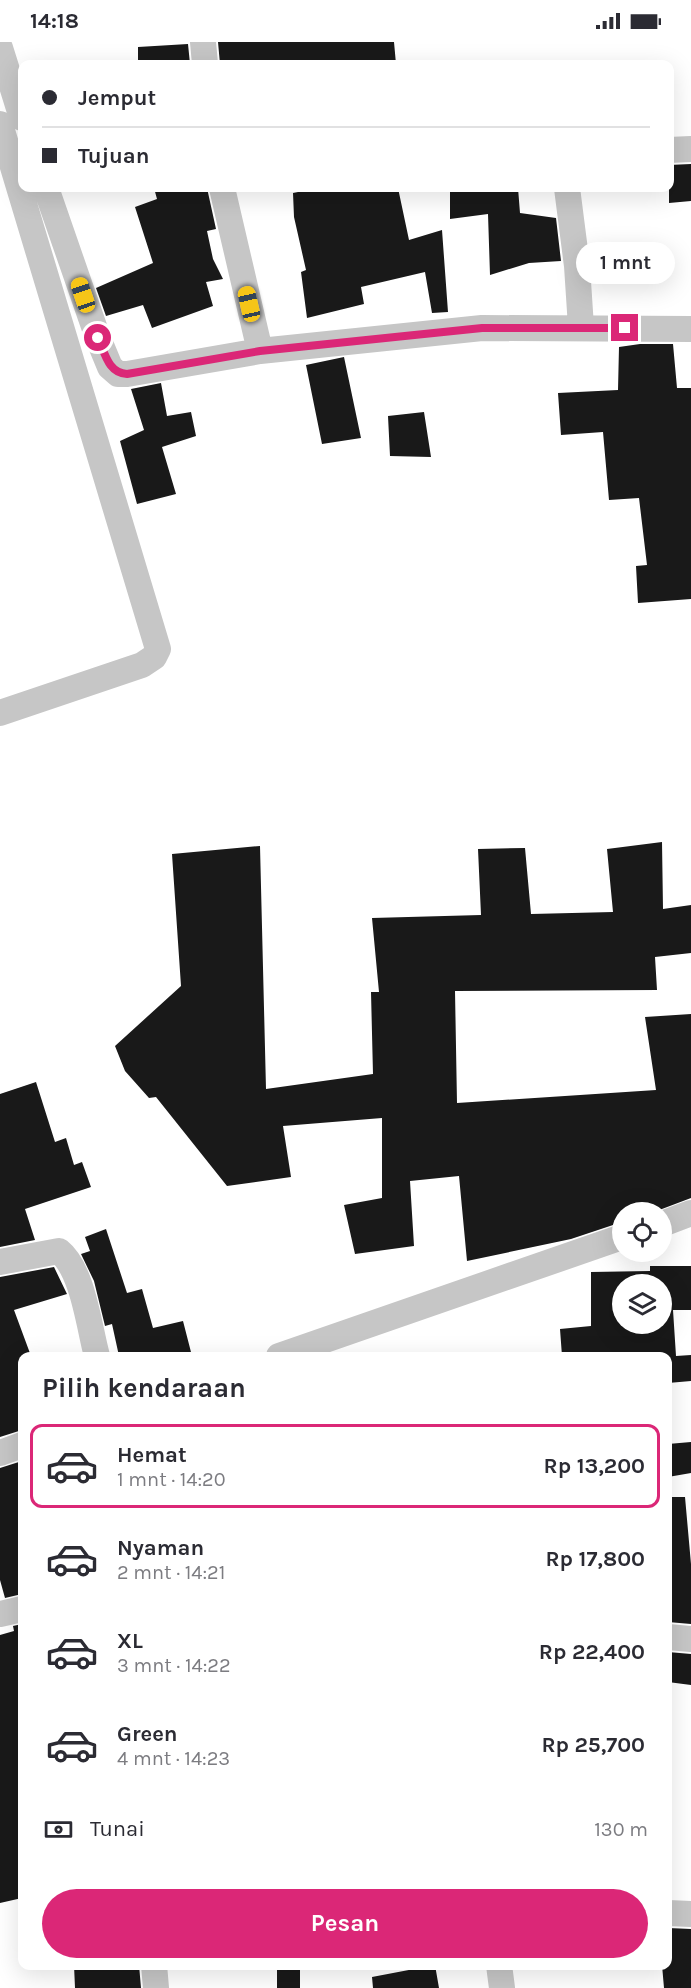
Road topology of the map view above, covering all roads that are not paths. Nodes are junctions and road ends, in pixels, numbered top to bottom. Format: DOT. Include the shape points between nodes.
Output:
graph roads {
  1 [pos="203,42"];
  2 [pos="0,48"];
  3 [pos="205,60"];
  4 [pos="18,105"];
  5 [pos="0,124"];
  6 [pos="691,149"];
  7 [pos="674,150"];
  8 [pos="18,184"];
  9 [pos="20,192"];
  10 [pos="47,192"];
  11 [pos="223,192"];
  12 [pos="568,192"];
  13 [pos="581,327"];
  14 [pos="691,329"];
  15 [pos="260,351"];
  16 [pos="0,712"];
  17 [pos="691,1214"];
  18 [pos="672,1221"];
  19 [pos="612,1240"];
  20 [pos="0,1262"];
  21 [pos="96,1352"];
  22 [pos="291,1352"];
  23 [pos="18,1446"];
  24 [pos="0,1453"];
  25 [pos="18,1610"];
  26 [pos="0,1614"];
  27 [pos="672,1637"];
  28 [pos="691,1639"];
  29 [pos="672,1913"];
  30 [pos="691,1914"];
  31 [pos="154,1970"];
  32 [pos="500,1970"];
  33 [pos="156,1988"];
  34 [pos="502,1988"];
  1 -- 3 [label="street"];
  2 -- 4 [label="street"];
  5 -- 8 [label="street"];
  6 -- 7 [label="street"];
  9 -- 16 [label="street" via="158,649 142,665"];
  10 -- 15 [label="street" via="98,338 110,367 118,374"];
  11 -- 15 [label="street"];
  12 -- 13 [label="street"];
  13 -- 14 [label="street"];
  13 -- 15 [label="street" via="482,328"];
  17 -- 18 [label="street"];
  19 -- 22 [label="street"];
  20 -- 21 [label="street" via="59,1251 69,1259"];
  23 -- 24 [label="street"];
  25 -- 26 [label="street"];
  27 -- 28 [label="street"];
  29 -- 30 [label="street"];
  31 -- 33 [label="street"];
  32 -- 34 [label="street"];
}
